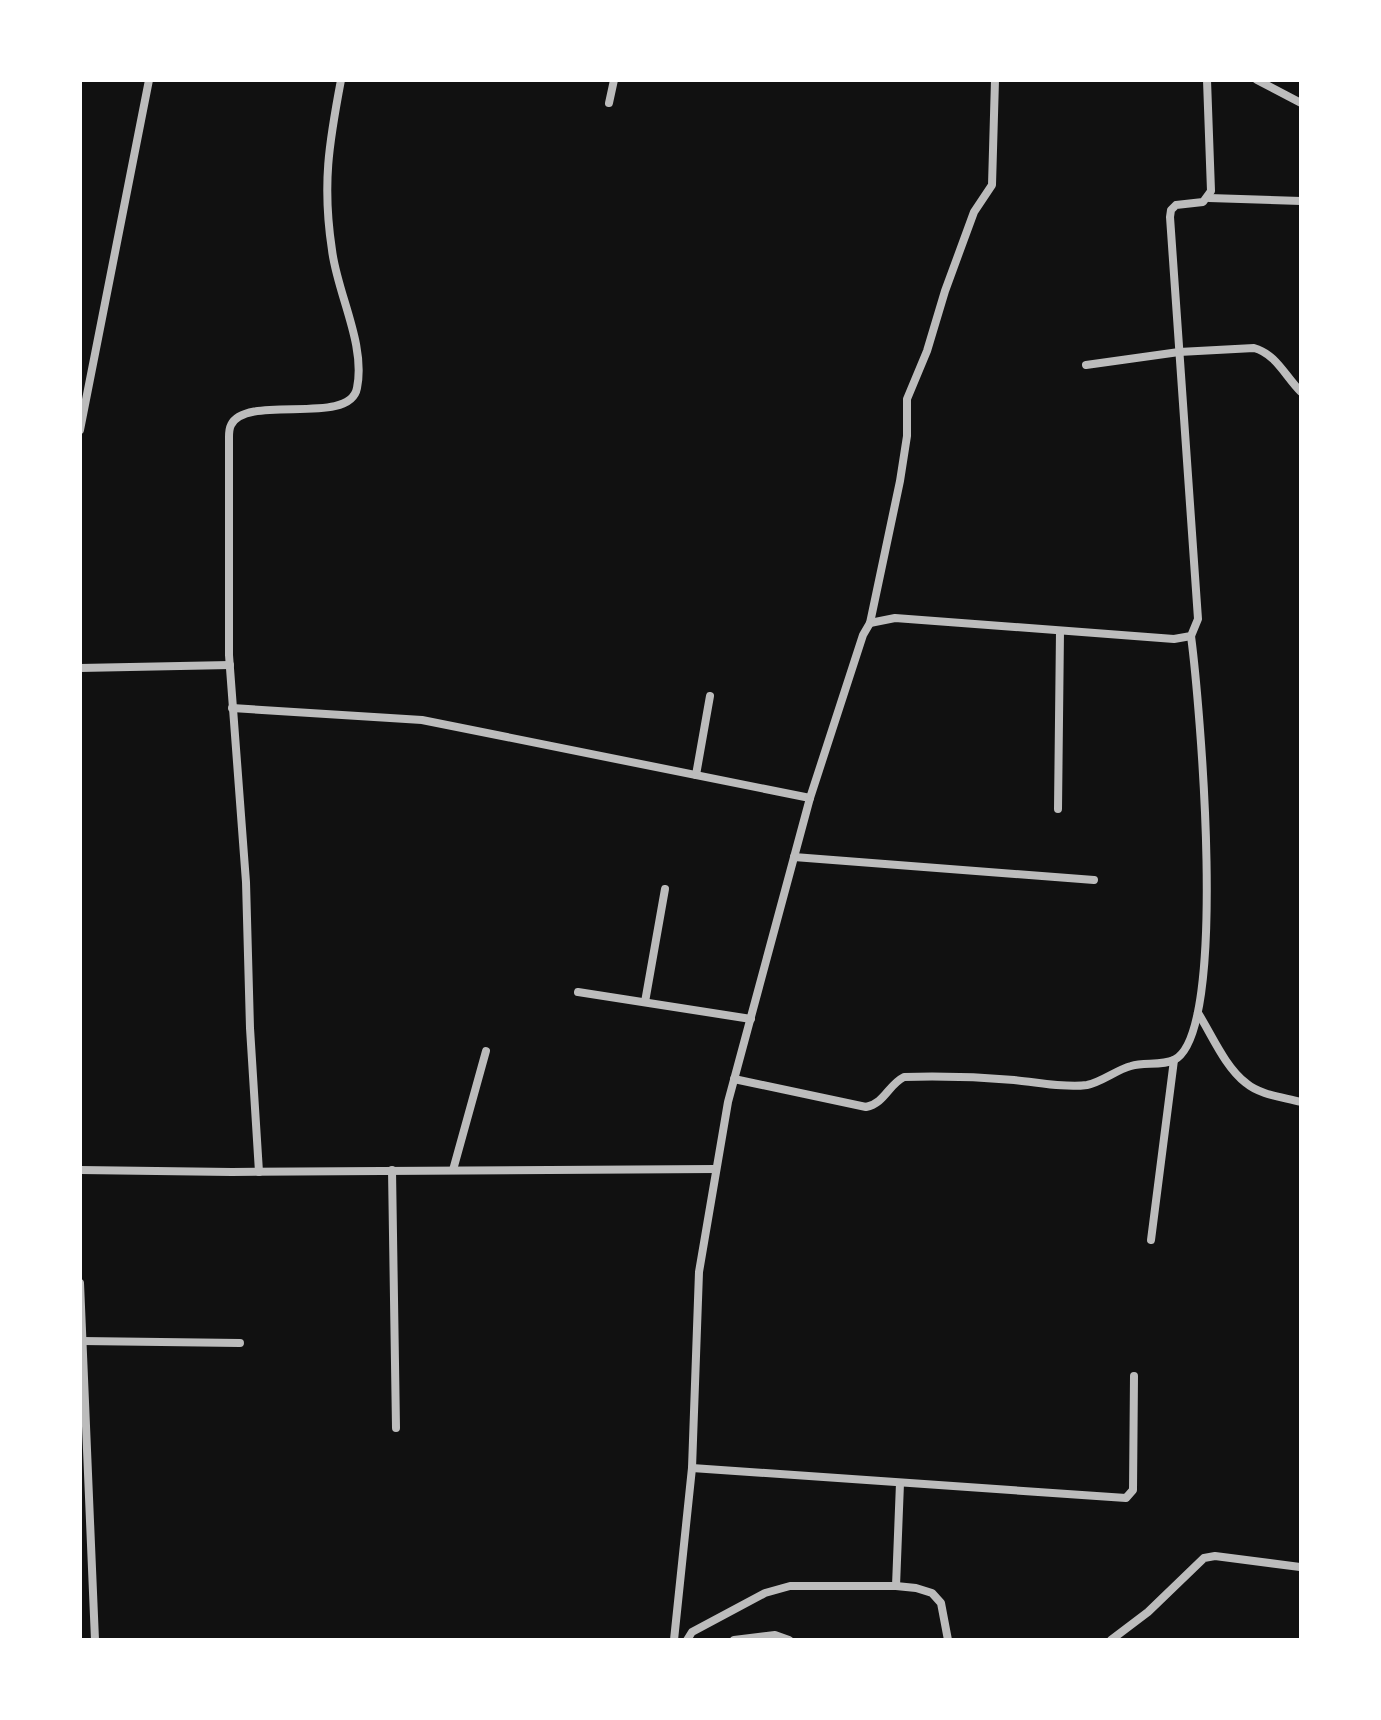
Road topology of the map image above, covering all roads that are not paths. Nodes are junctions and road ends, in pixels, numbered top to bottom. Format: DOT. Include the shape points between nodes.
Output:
graph roads {
  1 [pos="149,80"];
  2 [pos="341,80"];
  3 [pos="614,80"];
  4 [pos="995,80"];
  5 [pos="1207,80"];
  6 [pos="1257,80"];
  7 [pos="609,103"];
  8 [pos="1301,103"];
  9 [pos="1209,198"];
  10 [pos="1301,201"];
  11 [pos="1179,352"];
  12 [pos="1086,365"];
  13 [pos="1301,392"];
  14 [pos="80,430"];
  15 [pos="870,623"];
  16 [pos="1060,631"];
  17 [pos="1191,636"];
  18 [pos="230,665"];
  19 [pos="80,668"];
  20 [pos="710,696"];
  21 [pos="232,708"];
  22 [pos="696,775"];
  23 [pos="810,798"];
  24 [pos="1058,809"];
  25 [pos="794,857"];
  26 [pos="1094,880"];
  27 [pos="665,889"];
  28 [pos="578,992"];
  29 [pos="645,1002"];
  30 [pos="1198,1013"];
  31 [pos="751,1019"];
  32 [pos="486,1051"];
  33 [pos="1174,1060"];
  34 [pos="734,1079"];
  35 [pos="1301,1102"];
  36 [pos="716,1169"];
  37 [pos="80,1170"];
  38 [pos="392,1170"];
  39 [pos="453,1170"];
  40 [pos="259,1172"];
  41 [pos="1151,1240"];
  42 [pos="80,1283"];
  43 [pos="82,1341"];
  44 [pos="240,1343"];
  45 [pos="1134,1376"];
  46 [pos="396,1428"];
  47 [pos="692,1468"];
  48 [pos="900,1483"];
  49 [pos="1300,1567"];
  50 [pos="896,1586"];
  51 [pos="95,1640"];
  52 [pos="674,1640"];
  53 [pos="687,1640"];
  54 [pos="734,1640"];
  55 [pos="789,1640"];
  56 [pos="948,1640"];
  57 [pos="1111,1640"];
  1 -- 14 [label="street"];
  2 -- 18 [label="street" via="326,199 332,253 358,363 357,387 342,406 256,412 231,425"];
  3 -- 7 [label="street"];
  4 -- 15 [label="street" via="992,185 974,212 907,399 900,481"];
  5 -- 9 [label="street"];
  6 -- 8 [label="street"];
  9 -- 10 [label="street"];
  9 -- 11 [label="street" via="1171,210"];
  11 -- 12 [label="street"];
  11 -- 13 [label="street" via="1265,351"];
  11 -- 17 [label="street" via="1198,619"];
  15 -- 16 [label="street" via="895,618"];
  15 -- 23 [label="street"];
  16 -- 17 [label="street"];
  16 -- 24 [label="street"];
  17 -- 30 [label="street" via="1201,725 1206,913"];
  18 -- 19 [label="street"];
  18 -- 21 [label="street"];
  20 -- 22 [label="street"];
  21 -- 22 [label="street" via="422,720"];
  21 -- 40 [label="street"];
  22 -- 23 [label="street"];
  23 -- 25 [label="street"];
  25 -- 26 [label="street"];
  25 -- 31 [label="street"];
  27 -- 29 [label="street"];
  28 -- 29 [label="street"];
  29 -- 31 [label="street"];
  30 -- 33 [label="street"];
  30 -- 35 [label="street" via="1246,1084"];
  31 -- 34 [label="street"];
  32 -- 39 [label="street"];
  33 -- 34 [label="street" via="1134,1065 1085,1085 904,1077 875,1105 866,1107"];
  33 -- 41 [label="street"];
  34 -- 36 [label="street"];
  36 -- 39 [label="street"];
  36 -- 47 [label="street" via="699,1272"];
  37 -- 40 [label="street"];
  38 -- 39 [label="street"];
  38 -- 40 [label="street"];
  38 -- 46 [label="street"];
  42 -- 43 [label="street"];
  43 -- 44 [label="street"];
  43 -- 51 [label="street"];
  45 -- 48 [label="street" via="1133,1490 1126,1498"];
  47 -- 48 [label="street"];
  47 -- 52 [label="street"];
  48 -- 50 [label="street"];
  49 -- 57 [label="street" via="1204,1558"];
  50 -- 53 [label="street" via="790,1586 765,1593 692,1632"];
  50 -- 56 [label="street" via="932,1593 941,1603"];
  54 -- 55 [label="street" via="775,1635"];
}
